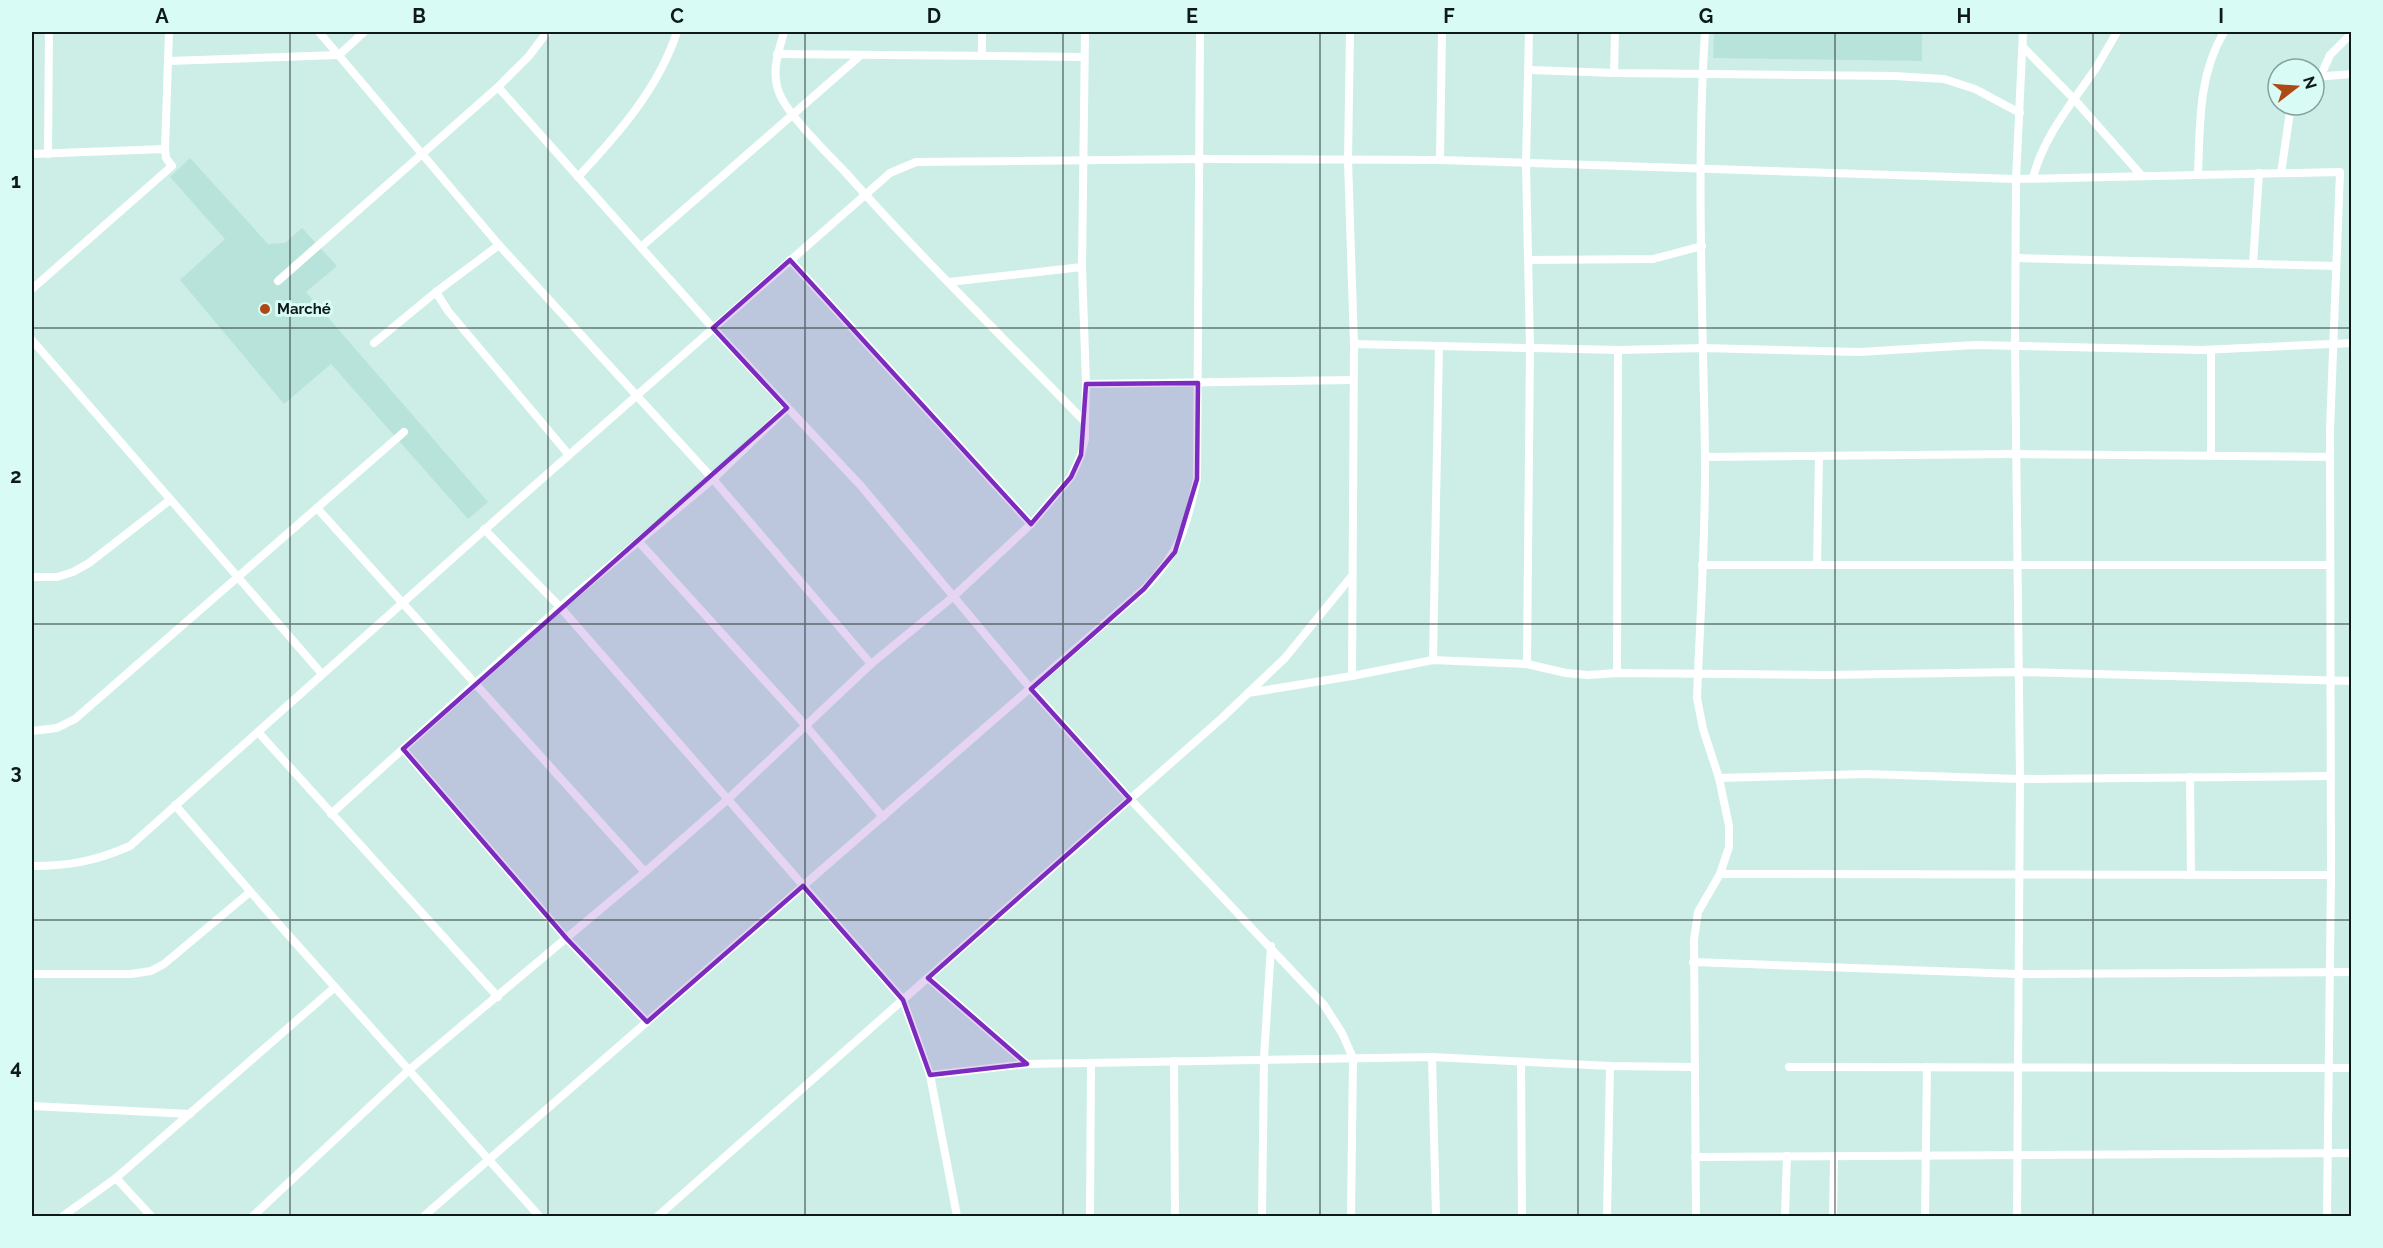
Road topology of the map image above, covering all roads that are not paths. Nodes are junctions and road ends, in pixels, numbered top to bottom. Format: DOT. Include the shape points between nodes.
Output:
graph roads {
  1 [pos="49,32"];
  2 [pos="169,32"];
  3 [pos="319,32"];
  4 [pos="364,32"];
  5 [pos="547,32"];
  6 [pos="677,32"];
  7 [pos="784,32"];
  8 [pos="982,32"];
  9 [pos="1085,32"];
  10 [pos="1200,32"];
  11 [pos="1350,32"];
  12 [pos="1442,32"];
  13 [pos="1529,32"];
  14 [pos="1615,32"];
  15 [pos="1705,32"];
  16 [pos="2023,32"];
  17 [pos="2117,32"];
  18 [pos="2224,32"];
  19 [pos="2352,33"];
  20 [pos="2023,48"];
  21 [pos="777,54"];
  22 [pos="339,55"];
  23 [pos="861,55"];
  24 [pos="982,56"];
  25 [pos="1084,57"];
  26 [pos="169,61"];
  27 [pos="2326,62"];
  28 [pos="1530,70"];
  29 [pos="1614,73"];
  30 [pos="2352,74"];
  31 [pos="1702,75"];
  32 [pos="2326,76"];
  33 [pos="498,87"];
  34 [pos="2074,99"];
  35 [pos="2020,113"];
  36 [pos="794,115"];
  37 [pos="2289,117"];
  38 [pos="165,149"];
  39 [pos="32,154"];
  40 [pos="48,154"];
  41 [pos="422,154"];
  42 [pos="1199,159"];
  43 [pos="1082,160"];
  44 [pos="1440,160"];
  45 [pos="1348,161"];
  46 [pos="1526,164"];
  47 [pos="1702,169"];
  48 [pos="2352,171"];
  49 [pos="2340,172"];
  50 [pos="2259,173"];
  51 [pos="2281,173"];
  52 [pos="2198,175"];
  53 [pos="2142,176"];
  54 [pos="578,177"];
  55 [pos="2033,178"];
  56 [pos="2016,179"];
  57 [pos="865,195"];
  58 [pos="499,245"];
  59 [pos="1702,246"];
  60 [pos="641,247"];
  61 [pos="2016,258"];
  62 [pos="790,260"];
  63 [pos="1528,260"];
  64 [pos="2253,264"];
  65 [pos="2336,266"];
  66 [pos="1082,267"];
  67 [pos="279,281"];
  68 [pos="949,282"];
  69 [pos="32,289"];
  70 [pos="436,292"];
  71 [pos="713,328"];
  72 [pos="32,340"];
  73 [pos="374,343"];
  74 [pos="2352,343"];
  75 [pos="1354,344"];
  76 [pos="2015,344"];
  77 [pos="2333,344"];
  78 [pos="1438,346"];
  79 [pos="1530,346"];
  80 [pos="1703,348"];
  81 [pos="1618,350"];
  82 [pos="2211,350"];
  83 [pos="1352,380"];
  84 [pos="1198,383"];
  85 [pos="1086,384"];
  86 [pos="637,395"];
  87 [pos="787,408"];
  88 [pos="1085,422"];
  89 [pos="404,432"];
  90 [pos="2016,454"];
  91 [pos="568,455"];
  92 [pos="1705,456"];
  93 [pos="1819,456"];
  94 [pos="2211,456"];
  95 [pos="2330,456"];
  96 [pos="712,478"];
  97 [pos="170,500"];
  98 [pos="317,508"];
  99 [pos="1031,524"];
  100 [pos="484,529"];
  101 [pos="639,542"];
  102 [pos="1702,565"];
  103 [pos="2329,565"];
  104 [pos="1817,566"];
  105 [pos="2018,566"];
  106 [pos="32,577"];
  107 [pos="238,577"];
  108 [pos="1351,577"];
  109 [pos="954,596"];
  110 [pos="402,602"];
  111 [pos="560,607"];
  112 [pos="1433,660"];
  113 [pos="871,664"];
  114 [pos="1527,664"];
  115 [pos="1698,672"];
  116 [pos="2019,672"];
  117 [pos="1617,673"];
  118 [pos="322,674"];
  119 [pos="1352,676"];
  120 [pos="2330,681"];
  121 [pos="2352,681"];
  122 [pos="476,684"];
  123 [pos="1031,689"];
  124 [pos="1248,693"];
  125 [pos="806,726"];
  126 [pos="32,731"];
  127 [pos="258,732"];
  128 [pos="403,749"];
  129 [pos="2329,776"];
  130 [pos="2190,777"];
  131 [pos="1719,778"];
  132 [pos="2020,778"];
  133 [pos="1130,799"];
  134 [pos="729,800"];
  135 [pos="175,805"];
  136 [pos="331,814"];
  137 [pos="883,817"];
  138 [pos="32,866"];
  139 [pos="645,872"];
  140 [pos="1720,874"];
  141 [pos="2020,874"];
  142 [pos="2191,875"];
  143 [pos="2331,876"];
  144 [pos="803,886"];
  145 [pos="250,892"];
  146 [pos="567,939"];
  147 [pos="1270,946"];
  148 [pos="1693,962"];
  149 [pos="2330,972"];
  150 [pos="2352,972"];
  151 [pos="32,974"];
  152 [pos="2017,974"];
  153 [pos="928,978"];
  154 [pos="334,987"];
  155 [pos="498,997"];
  156 [pos="903,1000"];
  157 [pos="647,1022"];
  158 [pos="1432,1057"];
  159 [pos="1264,1058"];
  160 [pos="1353,1058"];
  161 [pos="1174,1061"];
  162 [pos="1521,1062"];
  163 [pos="1091,1063"];
  164 [pos="1027,1064"];
  165 [pos="1610,1066"];
  166 [pos="2017,1066"];
  167 [pos="1695,1067"];
  168 [pos="1789,1067"];
  169 [pos="1927,1067"];
  170 [pos="2329,1068"];
  171 [pos="2352,1068"];
  172 [pos="409,1070"];
  173 [pos="930,1075"];
  174 [pos="32,1107"];
  175 [pos="190,1114"];
  176 [pos="2328,1153"];
  177 [pos="2352,1153"];
  178 [pos="1925,1155"];
  179 [pos="2017,1155"];
  180 [pos="1786,1156"];
  181 [pos="1834,1156"];
  182 [pos="1695,1157"];
  183 [pos="490,1159"];
  184 [pos="116,1178"];
  185 [pos="63,1216"];
  186 [pos="150,1216"];
  187 [pos="253,1216"];
  188 [pos="424,1216"];
  189 [pos="540,1216"];
  190 [pos="658,1216"];
  191 [pos="957,1216"];
  192 [pos="1090,1216"];
  193 [pos="1175,1216"];
  194 [pos="1262,1216"];
  195 [pos="1351,1216"];
  196 [pos="1436,1216"];
  197 [pos="1522,1216"];
  198 [pos="1607,1216"];
  199 [pos="1696,1216"];
  200 [pos="1785,1216"];
  201 [pos="1833,1216"];
  202 [pos="1925,1216"];
  203 [pos="2017,1216"];
  204 [pos="2327,1216"];
  1 -- 40 [label="street"];
  2 -- 26 [label="street"];
  3 -- 22 [label="street"];
  4 -- 22 [label="street"];
  5 -- 33 [label="street"];
  6 -- 54 [label="street" via="670,55 636,110"];
  7 -- 21 [label="street"];
  8 -- 24 [label="street"];
  9 -- 25 [label="street"];
  10 -- 42 [label="street"];
  11 -- 45 [label="street"];
  12 -- 44 [label="street"];
  13 -- 28 [label="street"];
  14 -- 29 [label="street"];
  15 -- 31 [label="street"];
  16 -- 20 [label="street"];
  17 -- 34 [label="street"];
  18 -- 52 [label="street" via="2214,48 2200,104"];
  19 -- 27 [label="street"];
  20 -- 34 [label="street"];
  20 -- 35 [label="street"];
  21 -- 23 [label="street"];
  21 -- 36 [label="street" via="775,77 781,98"];
  22 -- 26 [label="street"];
  22 -- 41 [label="street"];
  23 -- 24 [label="street"];
  23 -- 36 [label="street"];
  24 -- 25 [label="street"];
  25 -- 43 [label="street"];
  26 -- 38 [label="street"];
  28 -- 29 [label="street"];
  28 -- 46 [label="street"];
  29 -- 31 [label="street"];
  30 -- 32 [label="street"];
  31 -- 35 [label="street" via="1944,79 1975,89"];
  31 -- 47 [label="street"];
  33 -- 41 [label="street"];
  33 -- 54 [label="street"];
  34 -- 53 [label="street"];
  34 -- 55 [label="street" via="2045,144"];
  35 -- 56 [label="street"];
  36 -- 57 [label="street"];
  36 -- 60 [label="street"];
  37 -- 51 [label="street"];
  38 -- 40 [label="street"];
  38 -- 69 [label="street" via="172,166"];
  39 -- 40 [label="street"];
  41 -- 58 [label="street"];
  41 -- 67 [label="street"];
  42 -- 43 [label="street"];
  42 -- 45 [label="street"];
  42 -- 84 [label="street"];
  43 -- 57 [label="street" via="916,162 890,173"];
  43 -- 66 [label="street"];
  44 -- 45 [label="street"];
  44 -- 46 [label="street"];
  45 -- 75 [label="street"];
  46 -- 47 [label="street"];
  46 -- 63 [label="street"];
  47 -- 56 [label="street"];
  47 -- 59 [label="street"];
  48 -- 49 [label="street"];
  49 -- 51 [label="street"];
  49 -- 65 [label="street"];
  50 -- 51 [label="street"];
  50 -- 52 [label="street"];
  50 -- 64 [label="street"];
  52 -- 53 [label="street"];
  53 -- 55 [label="street"];
  54 -- 60 [label="street"];
  55 -- 56 [label="street"];
  56 -- 61 [label="street"];
  57 -- 62 [label="street"];
  57 -- 68 [label="street"];
  58 -- 70 [label="street"];
  58 -- 86 [label="street"];
  59 -- 63 [label="street" via="1653,259"];
  59 -- 80 [label="street"];
  60 -- 71 [label="street"];
  61 -- 64 [label="street"];
  61 -- 76 [label="street"];
  62 -- 71 [label="street"];
  62 -- 99 [label="street"];
  63 -- 79 [label="street"];
  64 -- 65 [label="street"];
  65 -- 77 [label="street"];
  66 -- 68 [label="street"];
  66 -- 85 [label="street"];
  68 -- 88 [label="street"];
  70 -- 73 [label="street"];
  70 -- 91 [label="street"];
  71 -- 86 [label="street"];
  71 -- 87 [label="street"];
  72 -- 97 [label="street"];
  74 -- 77 [label="street"];
  75 -- 78 [label="street"];
  75 -- 83 [label="street"];
  76 -- 80 [label="street" via="1859,352"];
  76 -- 82 [label="street"];
  76 -- 90 [label="street"];
  77 -- 82 [label="street"];
  77 -- 95 [label="street"];
  78 -- 79 [label="street"];
  78 -- 112 [label="street"];
  79 -- 81 [label="street"];
  79 -- 114 [label="street"];
  80 -- 81 [label="street"];
  80 -- 92 [label="street"];
  81 -- 117 [label="street"];
  82 -- 94 [label="street"];
  83 -- 84 [label="street"];
  83 -- 108 [label="street"];
  84 -- 85 [label="street"];
  84 -- 123 [label="street" via="1197,479 1185,530 1175,552 1144,589"];
  85 -- 88 [label="street"];
  86 -- 91 [label="street"];
  86 -- 96 [label="street"];
  87 -- 96 [label="street"];
  87 -- 109 [label="street" via="861,486"];
  88 -- 99 [label="street" via="1081,455 1071,477"];
  89 -- 98 [label="street"];
  90 -- 93 [label="street"];
  90 -- 94 [label="street"];
  90 -- 105 [label="street"];
  91 -- 100 [label="street"];
  92 -- 93 [label="street"];
  92 -- 102 [label="street"];
  93 -- 104 [label="street"];
  94 -- 95 [label="street"];
  95 -- 103 [label="street"];
  96 -- 101 [label="street"];
  96 -- 113 [label="street"];
  97 -- 106 [label="street" via="81,568 57,577"];
  97 -- 107 [label="street"];
  98 -- 107 [label="street"];
  98 -- 110 [label="street"];
  99 -- 109 [label="street"];
  100 -- 110 [label="street"];
  100 -- 111 [label="street"];
  101 -- 111 [label="street"];
  101 -- 125 [label="street"];
  102 -- 104 [label="street"];
  102 -- 115 [label="street"];
  103 -- 105 [label="street"];
  103 -- 120 [label="street"];
  104 -- 105 [label="street"];
  105 -- 116 [label="street"];
  107 -- 118 [label="street"];
  107 -- 126 [label="street" via="75,719 57,728"];
  108 -- 119 [label="street"];
  108 -- 124 [label="street" via="1285,658"];
  109 -- 113 [label="street"];
  109 -- 123 [label="street"];
  110 -- 118 [label="street"];
  110 -- 122 [label="street"];
  111 -- 122 [label="street"];
  111 -- 134 [label="street"];
  112 -- 114 [label="street"];
  112 -- 119 [label="street"];
  113 -- 125 [label="street"];
  114 -- 117 [label="street" via="1566,673"];
  115 -- 116 [label="street"];
  115 -- 117 [label="street"];
  115 -- 131 [label="street" via="1699,712"];
  116 -- 120 [label="street"];
  116 -- 132 [label="street"];
  118 -- 127 [label="street"];
  119 -- 124 [label="street"];
  120 -- 121 [label="street"];
  120 -- 129 [label="street"];
  122 -- 128 [label="street"];
  122 -- 139 [label="street"];
  123 -- 133 [label="street"];
  123 -- 137 [label="street"];
  124 -- 133 [label="street"];
  125 -- 134 [label="street"];
  125 -- 137 [label="street"];
  127 -- 135 [label="street"];
  127 -- 136 [label="street"];
  128 -- 136 [label="street"];
  128 -- 146 [label="street"];
  129 -- 130 [label="street"];
  129 -- 143 [label="street"];
  130 -- 132 [label="street"];
  130 -- 142 [label="street"];
  131 -- 132 [label="street" via="1877,774"];
  131 -- 140 [label="street" via="1730,847"];
  132 -- 141 [label="street"];
  133 -- 147 [label="street"];
  133 -- 153 [label="street"];
  134 -- 139 [label="street"];
  134 -- 144 [label="street"];
  135 -- 138 [label="street" via="130,846 107,856 85,863"];
  135 -- 145 [label="street"];
  136 -- 155 [label="street"];
  137 -- 144 [label="street"];
  139 -- 146 [label="street"];
  140 -- 141 [label="street"];
  140 -- 148 [label="street" via="1698,912"];
  141 -- 142 [label="street"];
  141 -- 152 [label="street"];
  142 -- 143 [label="street"];
  143 -- 149 [label="street"];
  144 -- 156 [label="street"];
  144 -- 157 [label="street"];
  145 -- 151 [label="street" via="151,971"];
  145 -- 154 [label="street"];
  146 -- 155 [label="street"];
  146 -- 157 [label="street"];
  147 -- 159 [label="street"];
  147 -- 160 [label="street" via="1324,1005"];
  148 -- 152 [label="street"];
  148 -- 167 [label="street"];
  149 -- 150 [label="street"];
  149 -- 152 [label="street"];
  149 -- 170 [label="street"];
  152 -- 166 [label="street"];
  153 -- 156 [label="street"];
  153 -- 164 [label="street"];
  154 -- 172 [label="street"];
  154 -- 175 [label="street"];
  155 -- 172 [label="street"];
  156 -- 173 [label="street"];
  156 -- 190 [label="street"];
  157 -- 183 [label="street"];
  158 -- 160 [label="street"];
  158 -- 162 [label="street"];
  158 -- 196 [label="street"];
  159 -- 160 [label="street"];
  159 -- 161 [label="street"];
  159 -- 194 [label="street"];
  160 -- 195 [label="street"];
  161 -- 163 [label="street"];
  161 -- 193 [label="street"];
  162 -- 165 [label="street"];
  162 -- 197 [label="street"];
  163 -- 164 [label="street"];
  163 -- 192 [label="street"];
  164 -- 173 [label="street"];
  165 -- 167 [label="street"];
  165 -- 198 [label="street"];
  166 -- 169 [label="street"];
  166 -- 170 [label="street"];
  166 -- 179 [label="street"];
  167 -- 182 [label="street"];
  168 -- 169 [label="street"];
  169 -- 178 [label="street"];
  170 -- 171 [label="street"];
  170 -- 176 [label="street"];
  172 -- 183 [label="street"];
  172 -- 187 [label="street"];
  173 -- 191 [label="street"];
  174 -- 175 [label="street"];
  175 -- 184 [label="street"];
  176 -- 177 [label="street"];
  176 -- 179 [label="street"];
  176 -- 204 [label="street"];
  178 -- 179 [label="street"];
  178 -- 181 [label="street"];
  178 -- 202 [label="street"];
  179 -- 203 [label="street"];
  180 -- 181 [label="street"];
  180 -- 182 [label="street"];
  180 -- 200 [label="street"];
  181 -- 201 [label="street"];
  182 -- 199 [label="street"];
  183 -- 188 [label="street"];
  183 -- 189 [label="street"];
  184 -- 185 [label="street"];
  184 -- 186 [label="street"];
}
